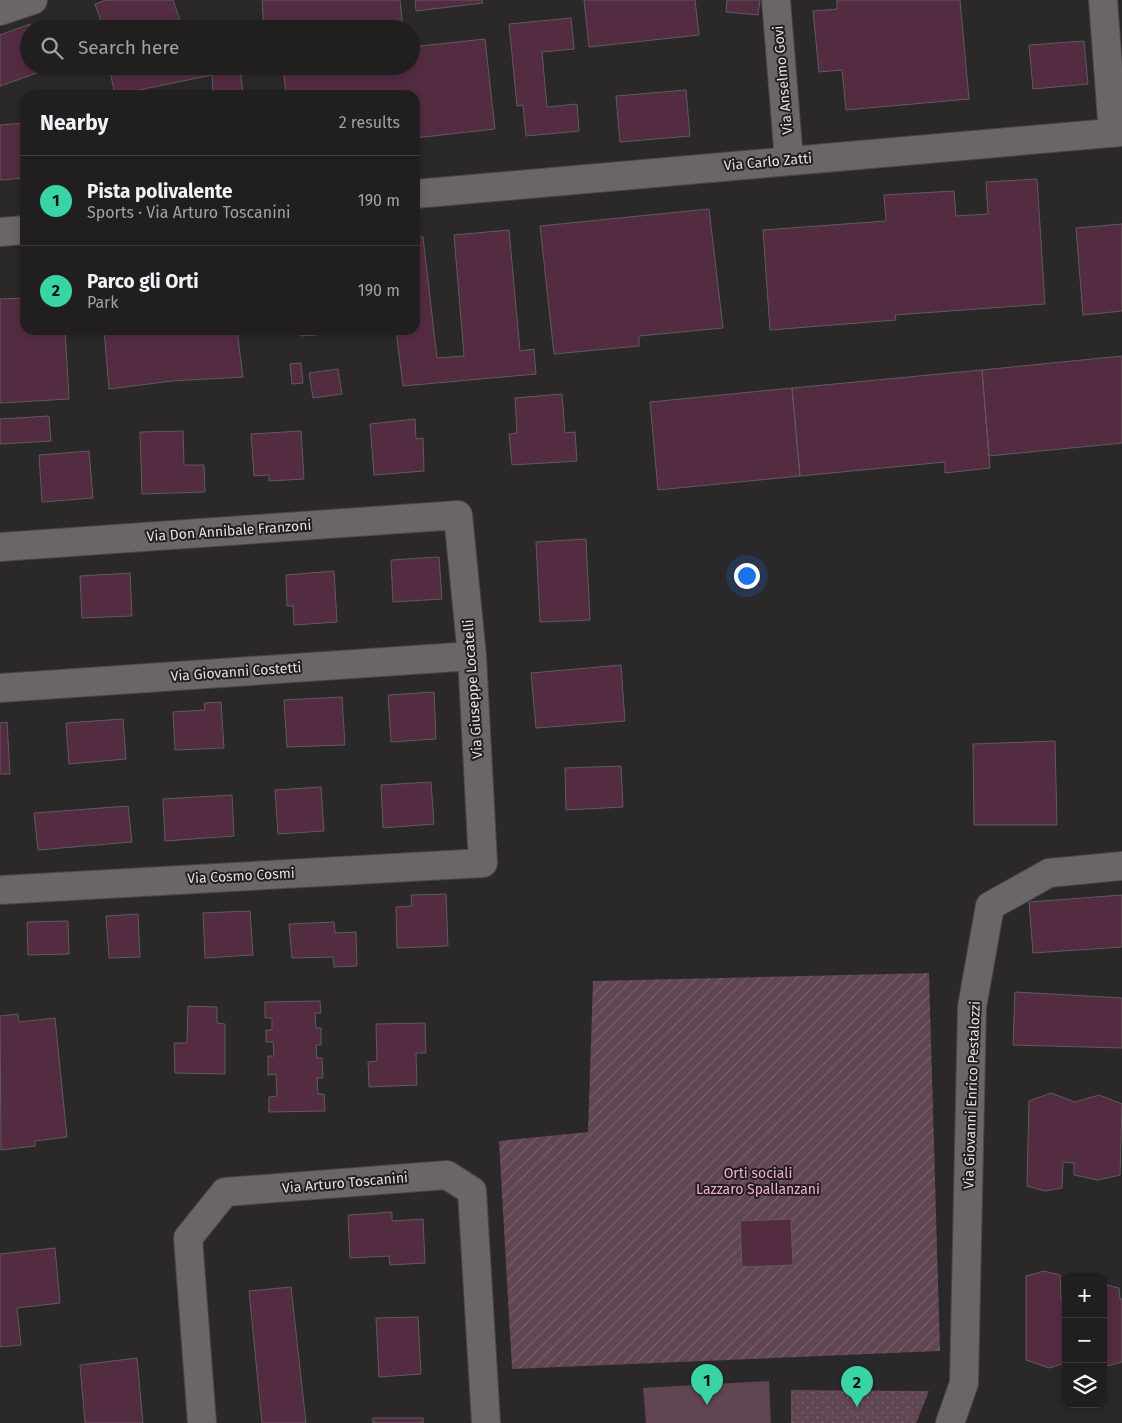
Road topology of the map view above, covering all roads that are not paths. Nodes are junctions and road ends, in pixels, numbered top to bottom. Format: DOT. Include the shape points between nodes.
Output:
graph roads {
  1 [pos="33,0"];
  2 [pos="776,0"];
  3 [pos="1102,0"];
  4 [pos="0,11"];
  5 [pos="1118,132"];
  6 [pos="790,160"];
  7 [pos="420,194"];
  8 [pos="20,230"];
  9 [pos="0,232"];
  10 [pos="458,515"];
  11 [pos="0,547"];
  12 [pos="472,656"];
  13 [pos="0,688"];
  14 [pos="483,863"];
  15 [pos="1122,866"];
  16 [pos="0,890"];
  17 [pos="202,1423"];
  18 [pos="486,1423"];
  19 [pos="950,1423"];
  1 -- 4 [label="street"];
  2 -- 6 [label="street, Via Anselmo Govi"];
  3 -- 5 [label="street"];
  5 -- 6 [label="street, Via Carlo Zatti"];
  6 -- 7 [label="street, Via Carlo Zatti"];
  8 -- 9 [label="street"];
  10 -- 11 [label="street, Via Don Annibale Franzoni"];
  10 -- 12 [label="street, Via Giuseppe Locatelli"];
  12 -- 13 [label="street, Via Giovanni Costetti"];
  12 -- 14 [label="street, Via Giuseppe Locatelli"];
  14 -- 16 [label="street, Via Cosmo Cosmi"];
  15 -- 19 [label="street, Via Giovanni Enrico Pestalozzi" via="1049,873 990,906 972,1007 964,1383"];
  17 -- 18 [label="street, Via Arturo Toscanini" via="188,1238 225,1192 447,1175 472,1191"];
}
